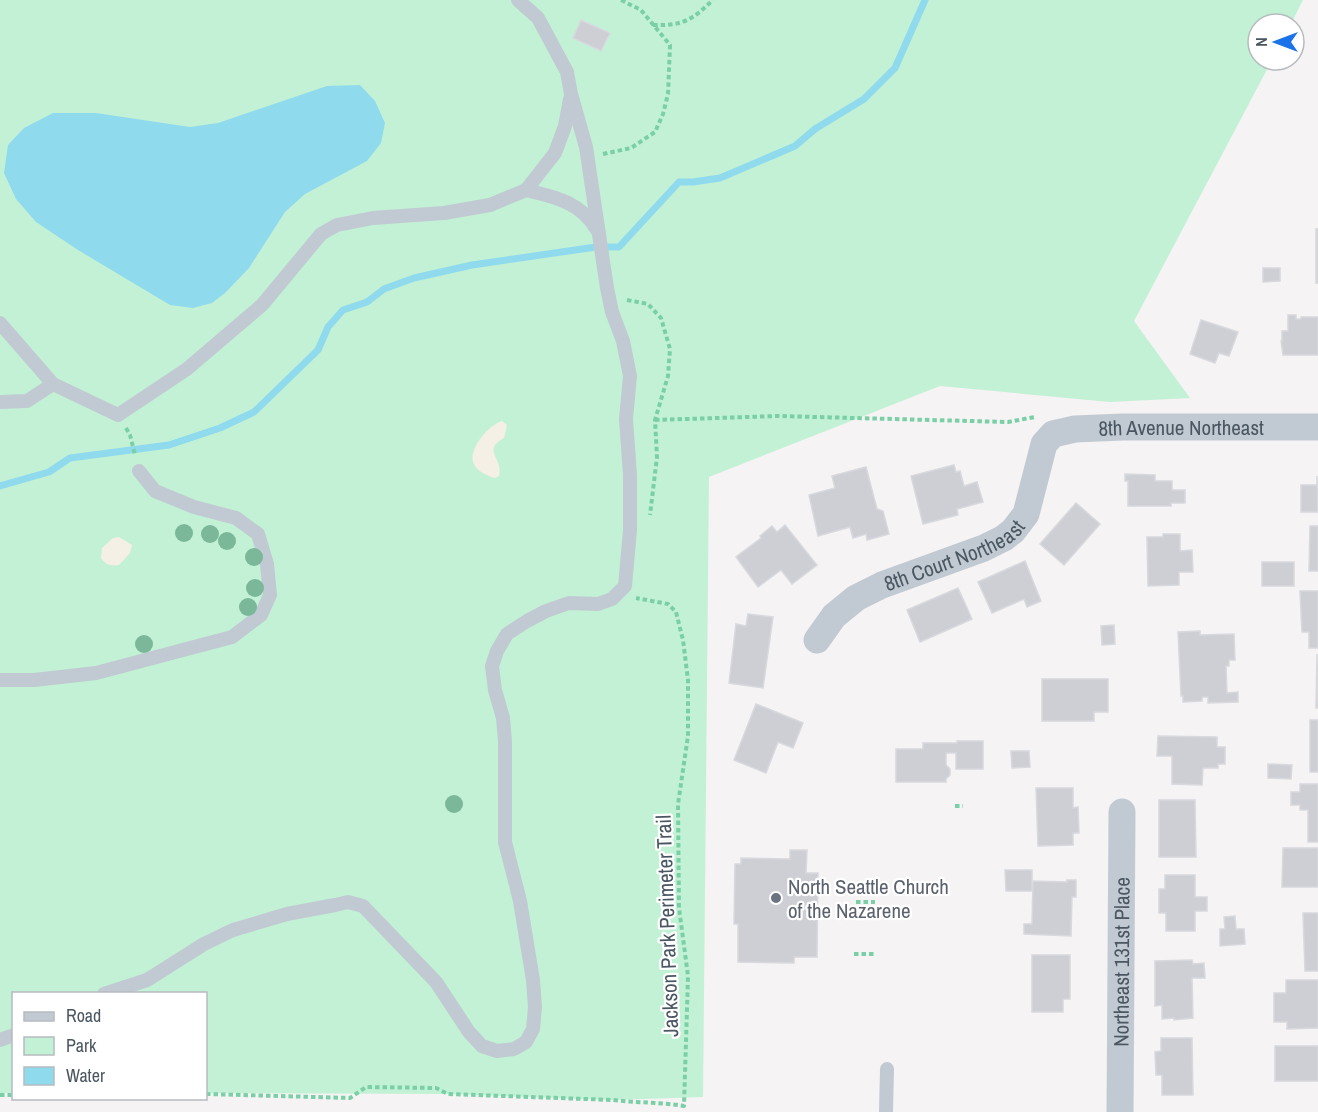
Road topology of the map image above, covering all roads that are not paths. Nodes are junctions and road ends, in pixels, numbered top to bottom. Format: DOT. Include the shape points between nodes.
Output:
graph roads {
  1 [pos="518,0"];
  2 [pos="571,94"];
  3 [pos="526,190"];
  4 [pos="600,235"];
  5 [pos="0,323"];
  6 [pos="53,384"];
  7 [pos="0,402"];
  8 [pos="1318,427"];
  9 [pos="1044,429"];
  10 [pos="139,471"];
  11 [pos="818,640"];
  12 [pos="0,680"];
  13 [pos="1122,812"];
  14 [pos="107,992"];
  15 [pos="887,1069"];
  16 [pos="886,1112"];
  17 [pos="1120,1112"];
  1 -- 2 [label="lane" via="538,18 567,72"];
  2 -- 3 [label="lane" via="566,126 555,153"];
  2 -- 4 [label="lane" via="586,147"];
  3 -- 4 [label="lane" via="575,205 591,218"];
  3 -- 6 [label="lane" via="490,205 337,225 321,234 262,305 188,369 118,415"];
  4 -- 14 [label="lane" via="612,312 630,376 626,418 630,530 625,586 605,602 569,603 527,621 507,634 492,666 505,742 505,842 533,980 533,1029 526,1042 514,1049 497,1051 482,1046 436,982 363,906 348,903 287,914 233,930 147,980"];
  5 -- 6 [label="lane"];
  6 -- 7 [label="lane" via="27,401"];
  8 -- 9 [label="street, 8th Avenue Northeast" via="1172,426 1062,432"];
  9 -- 11 [label="street, 8th Court Northeast" via="1026,514 1013,531 994,544 856,598 834,615"];
  10 -- 12 [label="lane" via="155,491 236,518 258,534 267,564 270,595 261,615 232,637 96,673"];
  13 -- 17 [label="street, Northeast 131st Place"];
  15 -- 16 [label="lane"];
}
